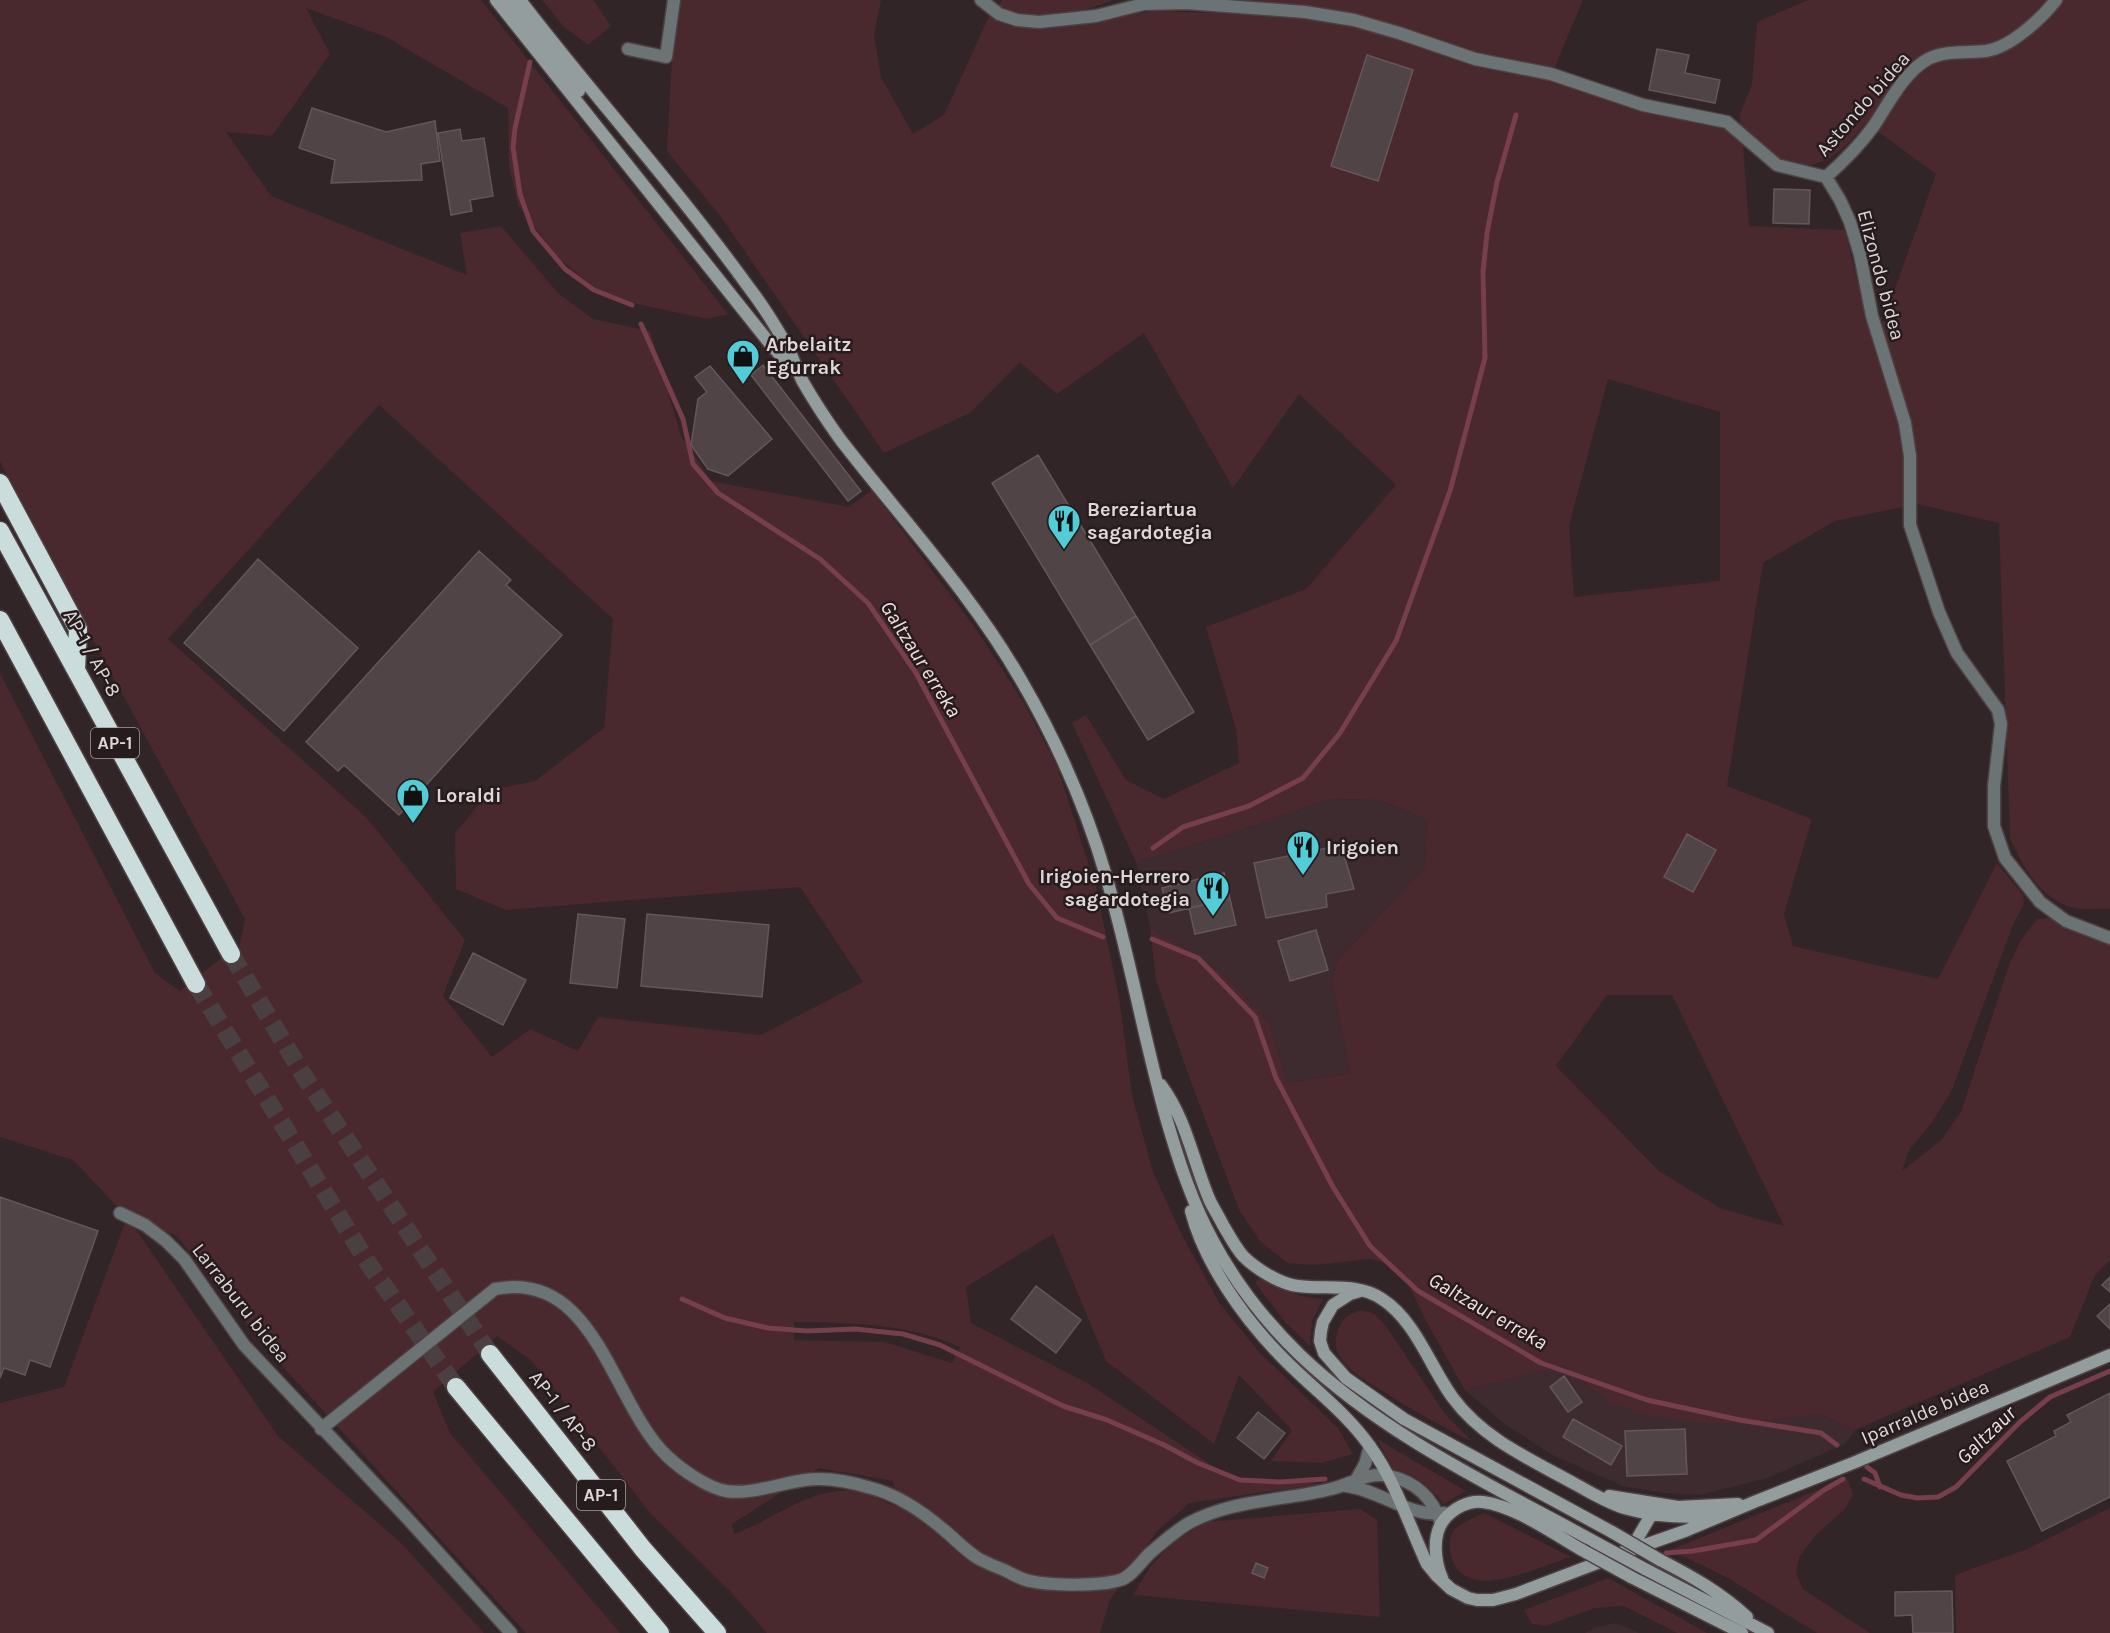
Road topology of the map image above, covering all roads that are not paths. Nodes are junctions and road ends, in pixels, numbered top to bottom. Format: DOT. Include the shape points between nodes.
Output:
graph roads {
  1 [pos="496,0"];
  2 [pos="509,0"];
  3 [pos="520,0"];
  4 [pos="674,0"];
  5 [pos="981,0"];
  6 [pos="2056,0"];
  7 [pos="628,49"];
  8 [pos="579,91"];
  9 [pos="599,116"];
  10 [pos="1826,177"];
  11 [pos="720,281"];
  12 [pos="802,380"];
  13 [pos="0,483"];
  14 [pos="0,531"];
  15 [pos="0,620"];
  16 [pos="76,672"];
  17 [pos="2110,938"];
  18 [pos="231,954"];
  19 [pos="196,984"];
  20 [pos="1155,1076"];
  21 [pos="1192,1198"];
  22 [pos="120,1213"];
  23 [pos="1361,1291"];
  24 [pos="490,1354"];
  25 [pos="2110,1354"];
  26 [pos="456,1388"];
  27 [pos="321,1429"];
  28 [pos="1370,1446"];
  29 [pos="1387,1475"];
  30 [pos="1350,1483"];
  31 [pos="1576,1484"];
  32 [pos="1754,1502"];
  33 [pos="1401,1505"];
  34 [pos="1626,1509"];
  35 [pos="1663,1511"];
  36 [pos="1650,1515"];
  37 [pos="1722,1516"];
  38 [pos="1443,1517"];
  39 [pos="1637,1539"];
  40 [pos="1662,1540"];
  41 [pos="1615,1556"];
  42 [pos="1446,1584"];
  43 [pos="1763,1630"];
  44 [pos="511,1633"];
  45 [pos="660,1633"];
  46 [pos="717,1633"];
  47 [pos="1742,1633"];
  1 -- 11 [label="street"];
  2 -- 8 [label="street"];
  3 -- 12 [label="street" via="752,291 789,349"];
  4 -- 7 [label="street" via="666,57"];
  5 -- 10 [label="street" via="999,14 1039,22 1096,16 1144,4 1186,3 1305,12 1354,20 1475,59 1551,74 1644,105 1727,122 1777,165"];
  6 -- 10 [label="street, Astondo bidea" via="2018,38 1988,51 1957,51 1928,59 1906,77 1871,129"];
  9 -- 11 [label="street" via="708,256"];
  10 -- 17 [label="street, Elizondo bidea" via="1850,222 1872,316 1905,423 1910,456 1910,525 1957,653 1998,710 2001,724 1994,826 2005,858 2040,902 2066,921"];
  11 -- 12 [label="street"];
  12 -- 20 [label="street" via="837,436 992,634 1045,722 1077,791 1107,879"];
  13 -- 16 [label="highway" via="78,629"];
  14 -- 16 [label="highway, AP-1 / AP-8 / AP-1"];
  15 -- 19 [label="highway, AP-1"];
  16 -- 18 [label="highway, AP-1 / AP-8 / AP-1"];
  20 -- 21 [label="street"];
  20 -- 23 [label="street" via="1180,1115 1210,1201 1242,1255 1295,1286"];
  21 -- 28 [label="street" via="1191,1212 1199,1235 1228,1289 1279,1354 1340,1410"];
  21 -- 43 [label="street, bridge" via="1212,1241 1258,1309 1329,1381 1394,1429 1644,1569"];
  22 -- 27 [label="street, Larraburu bidea" via="145,1225 184,1259 244,1345"];
  23 -- 31 [label="street" via="1374,1294 1393,1307 1454,1400 1471,1417 1515,1451"];
  23 -- 43 [label="street, bridge" via="1334,1305 1321,1331 1324,1353 1346,1378 1404,1419 1706,1584"];
  24 -- 46 [label="highway, AP-1 / AP-8 / AP-1" via="643,1549"];
  25 -- 32 [label="street, Iparralde bidea"];
  26 -- 45 [label="highway, AP-1"];
  27 -- 30 [label="street" via="495,1289 515,1287 544,1292 580,1318 648,1432 667,1456 696,1478 726,1491 808,1479 873,1488 895,1496 940,1526 977,1558 1029,1581 1070,1585 1123,1580 1178,1530 1208,1513"];
  27 -- 44 [label="street, Larraburu bidea"];
  28 -- 29 [label="street"];
  28 -- 30 [label="street" via="1369,1455"];
  29 -- 30 [label="street" via="1365,1476"];
  29 -- 33 [label="street"];
  29 -- 38 [label="street" via="1419,1488"];
  30 -- 33 [label="street"];
  31 -- 34 [label="street"];
  31 -- 35 [label="street"];
  32 -- 35 [label="street"];
  32 -- 37 [label="street"];
  33 -- 38 [label="street"];
  33 -- 42 [label="street" via="1427,1564"];
  34 -- 36 [label="street"];
  34 -- 39 [label="street"];
  35 -- 36 [label="street"];
  35 -- 37 [label="street"];
  35 -- 40 [label="street" via="1666,1524"];
  36 -- 39 [label="street"];
  37 -- 40 [label="street"];
  38 -- 42 [label="street" via="1436,1558"];
  38 -- 47 [label="street, bridge" via="1470,1502 1482,1502 1515,1514"];
  39 -- 41 [label="street"];
  40 -- 41 [label="street"];
  41 -- 42 [label="street" via="1493,1600 1468,1598"];
}
